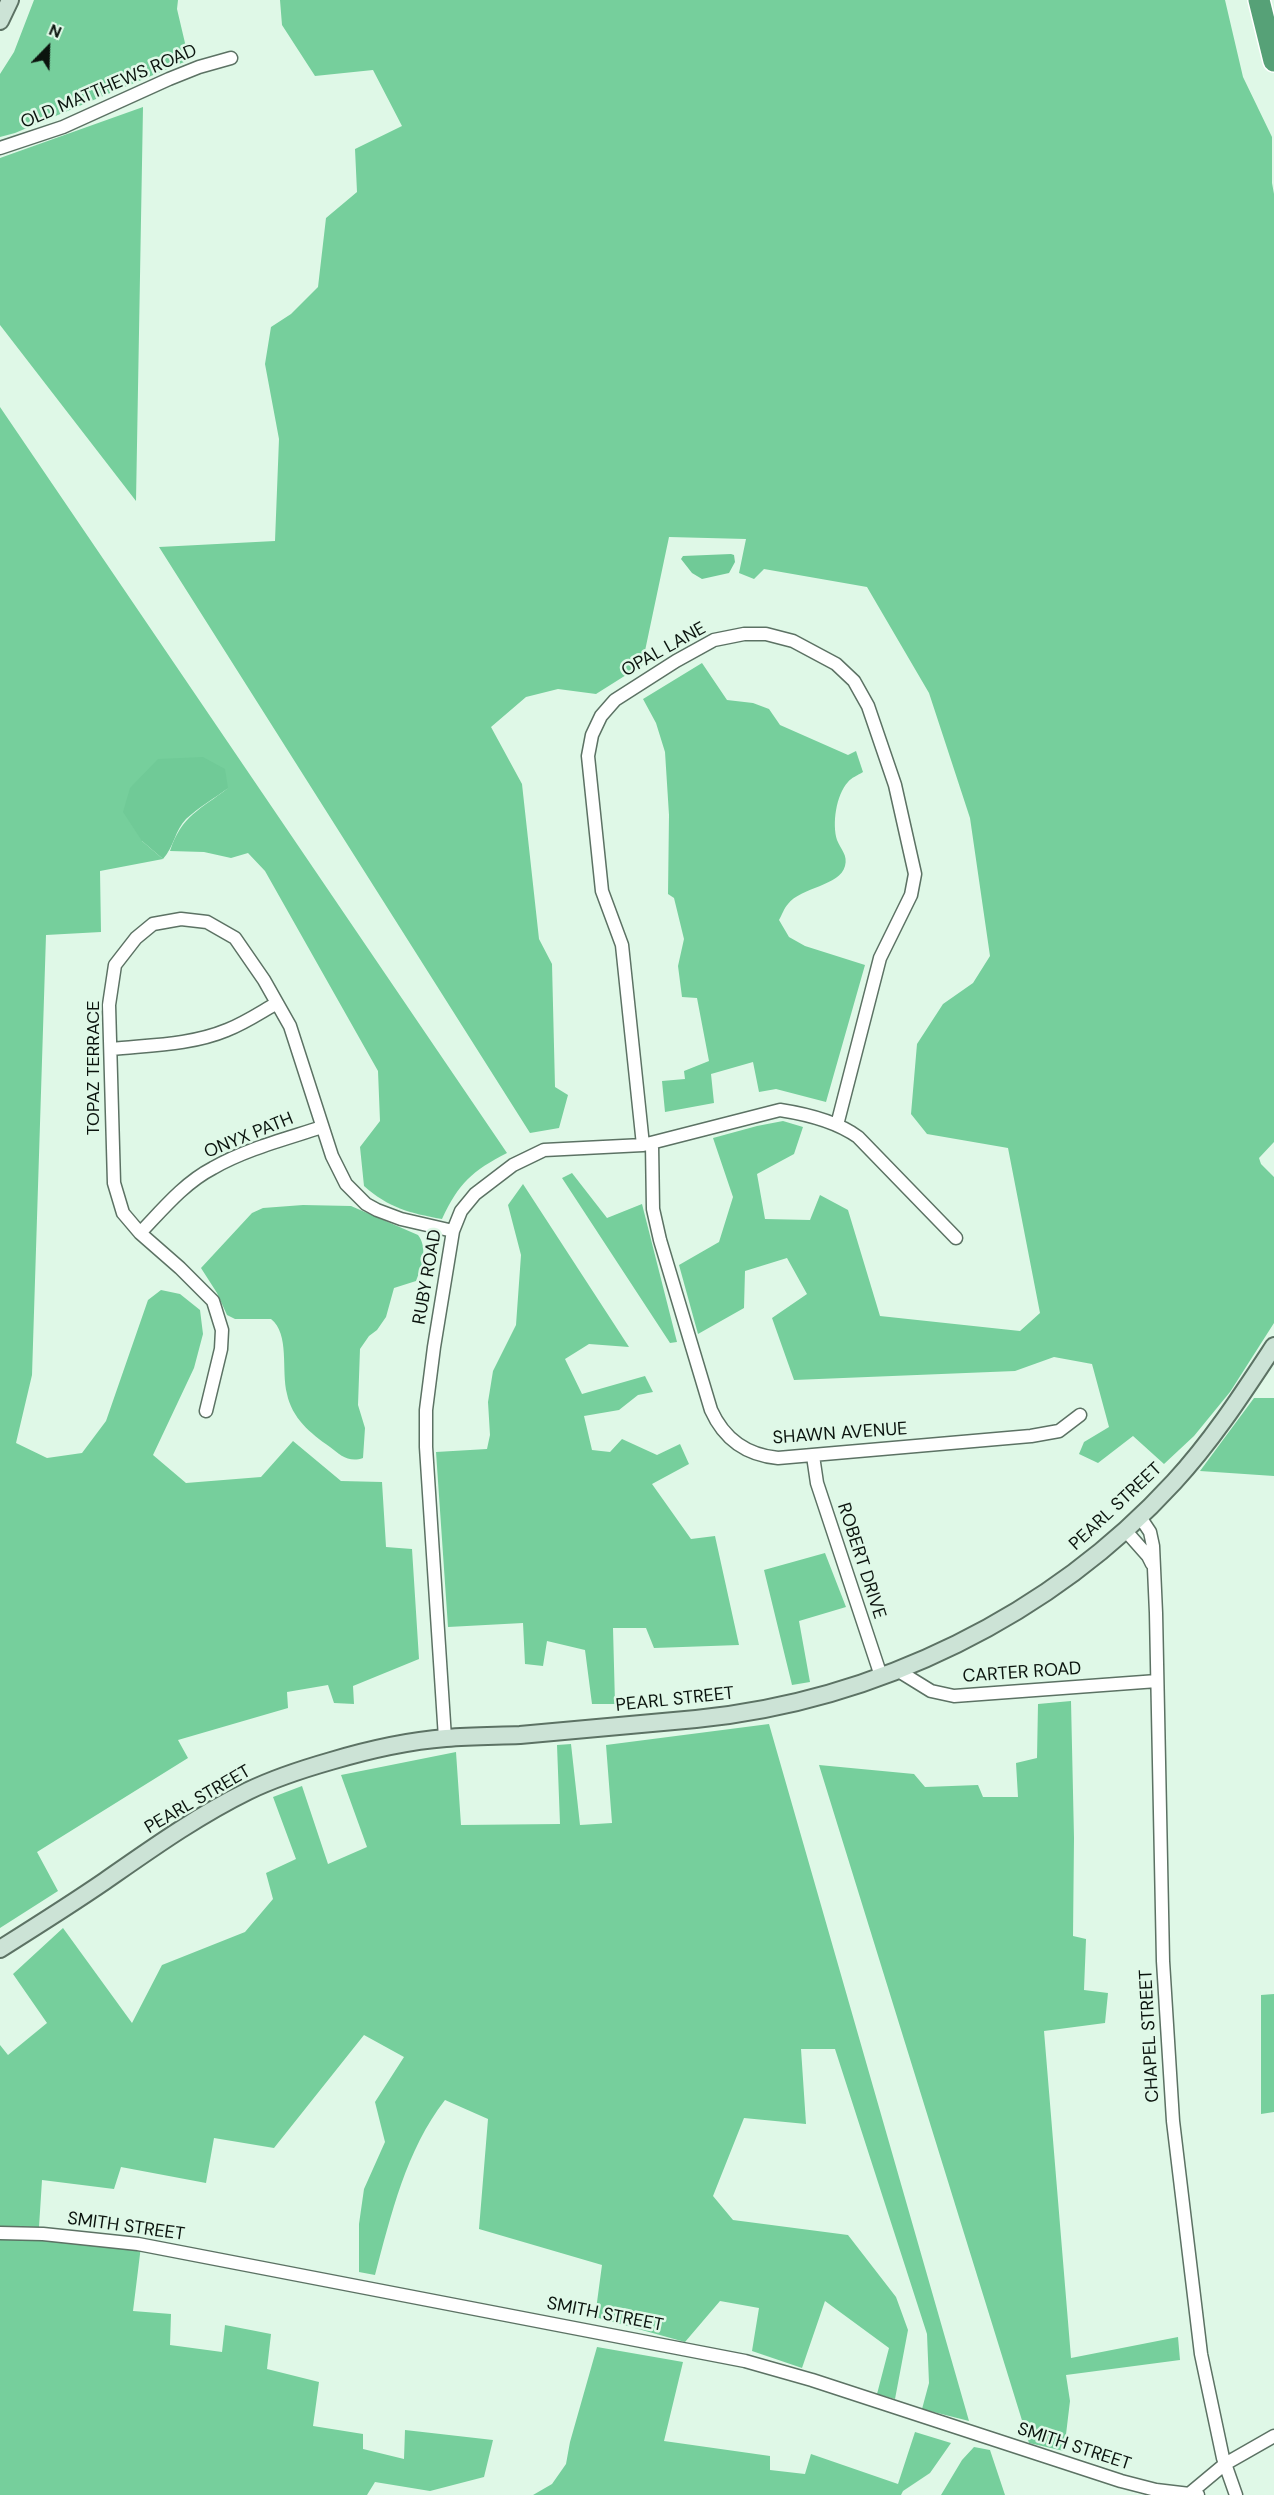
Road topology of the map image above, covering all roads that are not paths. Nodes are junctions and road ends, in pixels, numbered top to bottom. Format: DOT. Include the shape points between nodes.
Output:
graph roads {
  1 [pos="10,0"];
  2 [pos="1259,0"];
  3 [pos="0,21"];
  4 [pos="231,58"];
  5 [pos="1274,61"];
  6 [pos="0,148"];
  7 [pos="277,1003"];
  8 [pos="112,1049"];
  9 [pos="837,1125"];
  10 [pos="322,1127"];
  11 [pos="648,1144"];
  12 [pos="453,1231"];
  13 [pos="140,1233"];
  14 [pos="956,1238"];
  15 [pos="1274,1346"];
  16 [pos="206,1411"];
  17 [pos="1080,1415"];
  18 [pos="813,1456"];
  19 [pos="1140,1517"];
  20 [pos="1125,1530"];
  21 [pos="1153,1568"];
  22 [pos="897,1670"];
  23 [pos="881,1676"];
  24 [pos="1156,1681"];
  25 [pos="445,1738"];
  26 [pos="0,1950"];
  27 [pos="0,2234"];
  28 [pos="1274,2436"];
  29 [pos="1226,2464"];
  30 [pos="1194,2494"];
  31 [pos="1236,2495"];
  1 -- 3 [label="main road"];
  2 -- 5 [label="highway"];
  4 -- 6 [label="street, OLD MATTHEWS ROAD" via="169,79 63,127"];
  7 -- 8 [label="street" via="245,1022 209,1036"];
  7 -- 8 [label="street, TOPAZ TERRACE" via="235,938 207,922 182,919 153,924 115,965 109,1005"];
  7 -- 10 [label="street, TOPAZ TERRACE" via="290,1026"];
  8 -- 13 [label="street, TOPAZ TERRACE" via="114,1184 123,1213"];
  9 -- 11 [label="street, RUBY ROAD" via="780,1110"];
  9 -- 11 [label="street, OPAL LANE" via="880,958 911,896 915,873 895,785 868,706 854,681 836,664 793,641 766,634 744,634 714,640 621,695 601,716 588,756 602,891 622,945"];
  9 -- 14 [label="street, RUBY ROAD" via="858,1137"];
  10 -- 12 [label="street, TOPAZ TERRACE" via="346,1184 366,1203 401,1219"];
  10 -- 13 [label="street, ONYX PATH" via="212,1168 177,1194"];
  11 -- 12 [label="street, RUBY ROAD" via="552,1148 536,1153 475,1194 461,1211"];
  11 -- 18 [label="street, SHAWN AVENUE" via="653,1209 660,1240 716,1422 732,1441 753,1454 778,1458"];
  12 -- 25 [label="street, RUBY ROAD" via="426,1421"];
  13 -- 16 [label="street, TOPAZ TERRACE" via="213,1301 222,1330 221,1349"];
  15 -- 19 [label="main road, PEARL STREET" via="1203,1447"];
  17 -- 18 [label="street, SHAWN AVENUE" via="1059,1431 1045,1434"];
  18 -- 23 [label="street, ROBERT DRIVE" via="817,1483"];
  19 -- 20 [label="main road, PEARL STREET"];
  19 -- 21 [label="street, CHAPEL STREET" via="1150,1532"];
  20 -- 21 [label="street" via="1148,1556"];
  20 -- 22 [label="main road, PEARL STREET" via="1013,1613 960,1643"];
  21 -- 24 [label="street, CHAPEL STREET"];
  22 -- 23 [label="main road, PEARL STREET"];
  22 -- 24 [label="street, CARTER ROAD" via="931,1691 954,1696"];
  23 -- 25 [label="main road, PEARL STREET" via="815,1697 734,1714 518,1735"];
  24 -- 29 [label="street, CHAPEL STREET" via="1164,1982 1173,2121 1201,2354"];
  25 -- 26 [label="main road, PEARL STREET" via="363,1752 251,1790 176,1832"];
  27 -- 30 [label="street, SMITH STREET" via="43,2234 138,2244 745,2361 1121,2481"];
  28 -- 29 [label="street, SMITH STREET"];
  29 -- 30 [label="street, SMITH STREET"];
  29 -- 31 [label="street, CHAPEL STREET"];
}
